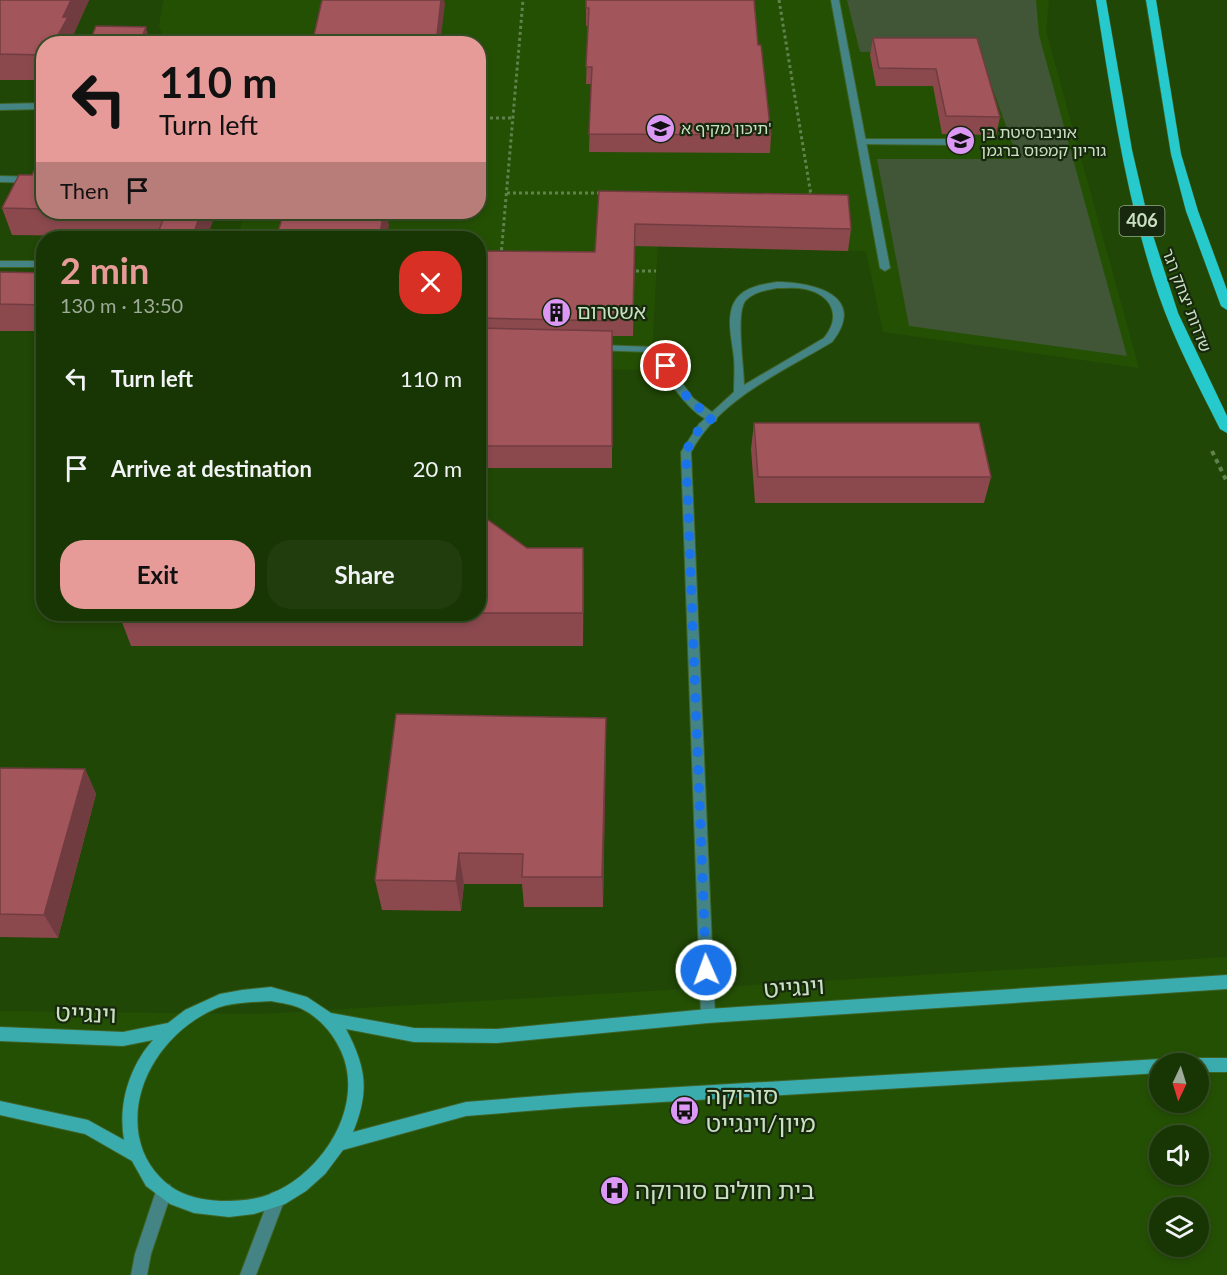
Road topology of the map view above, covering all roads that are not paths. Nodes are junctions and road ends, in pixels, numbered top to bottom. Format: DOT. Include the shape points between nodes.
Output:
graph roads {
  1 [pos="835,0"];
  2 [pos="1101,0"];
  3 [pos="1152,0"];
  4 [pos="36,106"];
  5 [pos="0,107"];
  6 [pos="862,142"];
  7 [pos="954,142"];
  8 [pos="0,179"];
  9 [pos="36,180"];
  10 [pos="0,264"];
  11 [pos="36,264"];
  12 [pos="885,268"];
  13 [pos="1227,306"];
  14 [pos="583,347"];
  15 [pos="739,393"];
  16 [pos="712,418"];
  17 [pos="1227,429"];
  18 [pos="1227,982"];
  19 [pos="708,1016"];
  20 [pos="329,1019"];
  21 [pos="170,1030"];
  22 [pos="0,1034"];
  23 [pos="1209,1065"];
  24 [pos="1227,1065"];
  25 [pos="1149,1067"];
  26 [pos="0,1108"];
  27 [pos="340,1143"];
  28 [pos="136,1155"];
  29 [pos="164,1191"];
  30 [pos="277,1199"];
  31 [pos="139,1275"];
  32 [pos="248,1275"];
  1 -- 6 [label="street"];
  2 -- 17 [label="main road, שדרות יצחק רגר / 406" via="1126,155 1155,265 1190,357"];
  3 -- 13 [label="main road, שדרות יצחק רגר / 406" via="1176,154 1192,212"];
  4 -- 5 [label="street"];
  6 -- 7 [label="street"];
  6 -- 12 [label="street"];
  8 -- 9 [label="street"];
  10 -- 11 [label="street"];
  14 -- 16 [label="street" via="652,349 689,400"];
  15 -- 15 [label="street" via="828,340 840,318 829,296 813,288 777,285 757,288 744,296 737,306 734,323"];
  15 -- 16 [label="street"];
  16 -- 19 [label="street" via="694,435 686,452"];
  18 -- 19 [label="street, וינגייט"];
  19 -- 20 [label="street, וינגייט" via="497,1036 414,1035"];
  20 -- 21 [label="street" via="302,1002 271,994 236,996 190,1015"];
  20 -- 27 [label="street" via="348,1044 357,1076 354,1109"];
  21 -- 22 [label="street, וינגייט" via="123,1039"];
  21 -- 28 [label="street" via="137,1076 129,1103 129,1130"];
  23 -- 24 [label="street"];
  25 -- 27 [label="street" via="465,1109"];
  26 -- 28 [label="street" via="88,1127"];
  27 -- 30 [label="street" via="324,1166"];
  28 -- 29 [label="street" via="147,1175"];
  29 -- 30 [label="street" via="197,1207 237,1210"];
  29 -- 31 [label="street"];
  30 -- 32 [label="street"];
}
